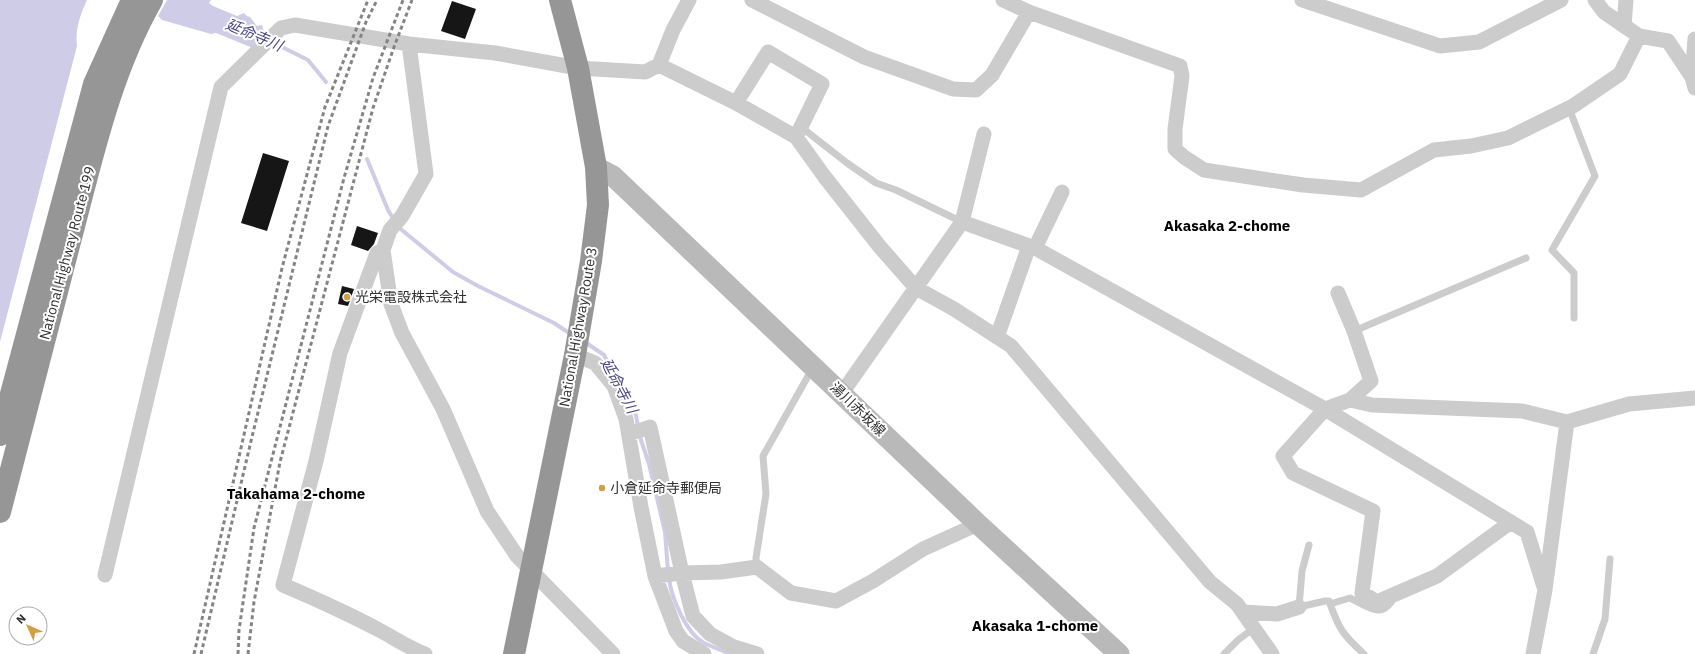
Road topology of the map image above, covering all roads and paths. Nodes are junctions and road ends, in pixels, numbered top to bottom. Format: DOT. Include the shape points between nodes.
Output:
graph roads {
  1 [pos="560,0"];
  2 [pos="689,0"];
  3 [pos="752,0"];
  4 [pos="1003,0"];
  5 [pos="1302,0"];
  6 [pos="1561,0"];
  7 [pos="1595,0"];
  8 [pos="1626,0"];
  9 [pos="139,5"];
  10 [pos="1028,12"];
  11 [pos="1624,26"];
  12 [pos="1639,36"];
  13 [pos="1695,39"];
  14 [pos="409,44"];
  15 [pos="659,65"];
  16 [pos="578,68"];
  17 [pos="1694,82"];
  18 [pos="736,104"];
  19 [pos="1569,108"];
  20 [pos="798,132"];
  21 [pos="984,134"];
  22 [pos="596,167"];
  23 [pos="1062,192"];
  24 [pos="962,222"];
  25 [pos="1032,247"];
  26 [pos="383,250"];
  27 [pos="1526,258"];
  28 [pos="916,288"];
  29 [pos="1338,293"];
  30 [pos="1574,318"];
  31 [pos="1354,331"];
  32 [pos="997,337"];
  33 [pos="576,350"];
  34 [pos="813,367"];
  35 [pos="842,393"];
  36 [pos="1695,398"];
  37 [pos="1350,400"];
  38 [pos="1325,409"];
  39 [pos="1566,422"];
  40 [pos="629,434"];
  41 [pos="0,435"];
  42 [pos="669,510"];
  43 [pos="0,512"];
  44 [pos="642,513"];
  45 [pos="1512,522"];
  46 [pos="978,524"];
  47 [pos="1309,545"];
  48 [pos="1610,559"];
  49 [pos="757,567"];
  50 [pos="530,569"];
  51 [pos="682,573"];
  52 [pos="105,575"];
  53 [pos="655,576"];
  54 [pos="1545,590"];
  55 [pos="1396,594"];
  56 [pos="1330,604"];
  57 [pos="1299,607"];
  58 [pos="1243,612"];
  59 [pos="1254,628"];
  60 [pos="425,654"];
  61 [pos="514,654"];
  62 [pos="613,654"];
  63 [pos="704,654"];
  64 [pos="757,654"];
  65 [pos="1119,654"];
  66 [pos="1224,654"];
  67 [pos="1272,654"];
  68 [pos="1364,654"];
  69 [pos="1533,654"];
  70 [pos="1592,654"];
  1 -- 16 [label="highway, National Highway Route 3"];
  2 -- 15 [label="street"];
  3 -- 10 [label="street" via="864,57 953,89 976,90 992,75"];
  4 -- 10 [label="street"];
  5 -- 6 [label="street" via="1440,46 1479,42"];
  7 -- 11 [label="street" via="1604,12"];
  8 -- 11 [label="street"];
  9 -- 41 [label="highway, National Highway Route 199" via="94,84"];
  9 -- 43 [label="highway, National Highway Route 199" via="90,163"];
  10 -- 19 [label="street" via="1180,66 1182,76 1175,149 1204,170 1304,185 1361,190 1434,150 1508,138"];
  11 -- 12 [label="street"];
  12 -- 17 [label="street" via="1668,41"];
  12 -- 19 [label="street" via="1620,74"];
  13 -- 17 [label="street"];
  14 -- 16 [label="street" via="495,53"];
  14 -- 26 [label="street" via="426,174 402,216 390,230"];
  14 -- 52 [label="street" via="295,25 281,28 221,87"];
  15 -- 16 [label="street" via="645,72"];
  15 -- 18 [label="street"];
  16 -- 22 [label="highway, National Highway Route 3"];
  18 -- 20 [label="street"];
  18 -- 20 [label="street" via="768,52 822,84"];
  19 -- 30 [label="lane" via="1595,176 1552,250 1574,273"];
  20 -- 24 [label="lane" via="876,183 904,193"];
  20 -- 28 [label="street" via="824,176"];
  21 -- 24 [label="street"];
  22 -- 33 [label="highway, National Highway Route 3" via="598,205"];
  22 -- 34 [label="main road, 湯川赤坂線" via="613,176"];
  23 -- 25 [label="street"];
  24 -- 25 [label="street"];
  24 -- 28 [label="street"];
  25 -- 32 [label="street"];
  25 -- 38 [label="street"];
  26 -- 50 [label="street" via="391,304 402,333 443,409 487,511 517,556"];
  26 -- 60 [label="street" via="377,253 340,353 316,461 283,584"];
  27 -- 31 [label="lane"];
  28 -- 32 [label="street"];
  28 -- 35 [label="street"];
  29 -- 31 [label="street"];
  31 -- 37 [label="street" via="1371,381"];
  32 -- 58 [label="street" via="1011,346 1210,582 1238,604"];
  33 -- 40 [label="street" via="595,363 614,386"];
  33 -- 50 [label="highway, National Highway Route 3"];
  34 -- 35 [label="main road, 湯川赤坂線"];
  34 -- 49 [label="lane" via="763,456 766,494 756,558"];
  35 -- 46 [label="main road, 湯川赤坂線"];
  36 -- 39 [label="street" via="1629,404"];
  37 -- 38 [label="street"];
  37 -- 39 [label="street" via="1372,405 1522,411"];
  38 -- 45 [label="street"];
  38 -- 55 [label="street" via="1283,456 1293,473 1373,511 1362,593 1377,602"];
  39 -- 54 [label="street"];
  40 -- 42 [label="street" via="650,427"];
  40 -- 44 [label="street"];
  42 -- 44 [label="street"];
  42 -- 51 [label="street"];
  44 -- 53 [label="street"];
  45 -- 54 [label="street" via="1527,532"];
  45 -- 55 [label="street" via="1437,576"];
  46 -- 49 [label="street" via="923,549 873,582 836,602 791,593"];
  46 -- 65 [label="main road, 湯川赤坂線"];
  47 -- 57 [label="lane" via="1302,571"];
  48 -- 70 [label="lane" via="1605,618"];
  49 -- 51 [label="street" via="721,572"];
  50 -- 61 [label="highway, National Highway Route 3"];
  50 -- 62 [label="street"];
  51 -- 53 [label="street"];
  51 -- 64 [label="street" via="693,616 710,634 734,647"];
  53 -- 63 [label="street" via="676,631 683,641"];
  54 -- 69 [label="street"];
  55 -- 56 [label="lane" via="1389,606 1381,610 1367,608 1350,598"];
  56 -- 57 [label="lane" via="1324,601"];
  56 -- 68 [label="lane" via="1346,638"];
  57 -- 58 [label="street" via="1277,614"];
  58 -- 59 [label="street"];
  59 -- 66 [label="lane"];
  59 -- 67 [label="street"];
}
